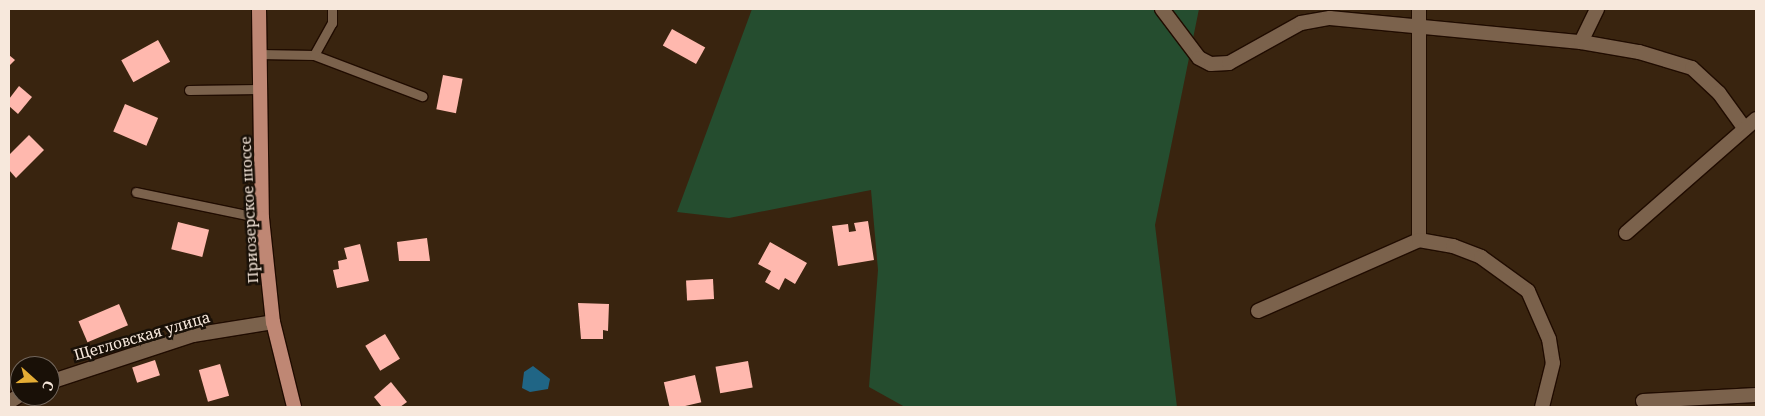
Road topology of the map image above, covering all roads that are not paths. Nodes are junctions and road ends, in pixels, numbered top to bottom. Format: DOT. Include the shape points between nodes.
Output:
graph roads {
  1 [pos="259,9"];
  2 [pos="332,9"];
  3 [pos="1162,9"];
  4 [pos="1419,9"];
  5 [pos="1597,9"];
  6 [pos="1416,27"];
  7 [pos="1581,42"];
  8 [pos="260,54"];
  9 [pos="314,55"];
  10 [pos="259,89"];
  11 [pos="189,90"];
  12 [pos="422,96"];
  13 [pos="1756,119"];
  14 [pos="1744,129"];
  15 [pos="136,192"];
  16 [pos="262,218"];
  17 [pos="1626,233"];
  18 [pos="1419,240"];
  19 [pos="1258,311"];
  20 [pos="273,322"];
  21 [pos="60,379"];
  22 [pos="1756,395"];
  23 [pos="1643,401"];
  24 [pos="294,407"];
  25 [pos="1542,407"];
  1 -- 8 [label="main road, Приозерское шоссе"];
  2 -- 9 [label="lane" via="332,23"];
  3 -- 6 [label="street" via="1199,58 1211,64 1229,63 1310,21 1354,18"];
  4 -- 6 [label="street"];
  5 -- 7 [label="street"];
  6 -- 7 [label="street"];
  6 -- 18 [label="street"];
  7 -- 14 [label="street" via="1675,61 1692,68 1719,93"];
  8 -- 9 [label="lane"];
  8 -- 10 [label="main road, Приозерское шоссе"];
  9 -- 12 [label="lane"];
  10 -- 11 [label="lane"];
  10 -- 16 [label="main road, Приозерское шоссе"];
  13 -- 14 [label="street"];
  14 -- 17 [label="street"];
  15 -- 16 [label="lane"];
  16 -- 20 [label="main road, Приозерское шоссе"];
  18 -- 19 [label="street"];
  18 -- 25 [label="street" via="1481,257 1528,291 1544,322 1553,363"];
  20 -- 21 [label="street, Щегловская улица" via="193,335"];
  20 -- 24 [label="main road, Приозерское шоссе"];
  22 -- 23 [label="street"];
}
